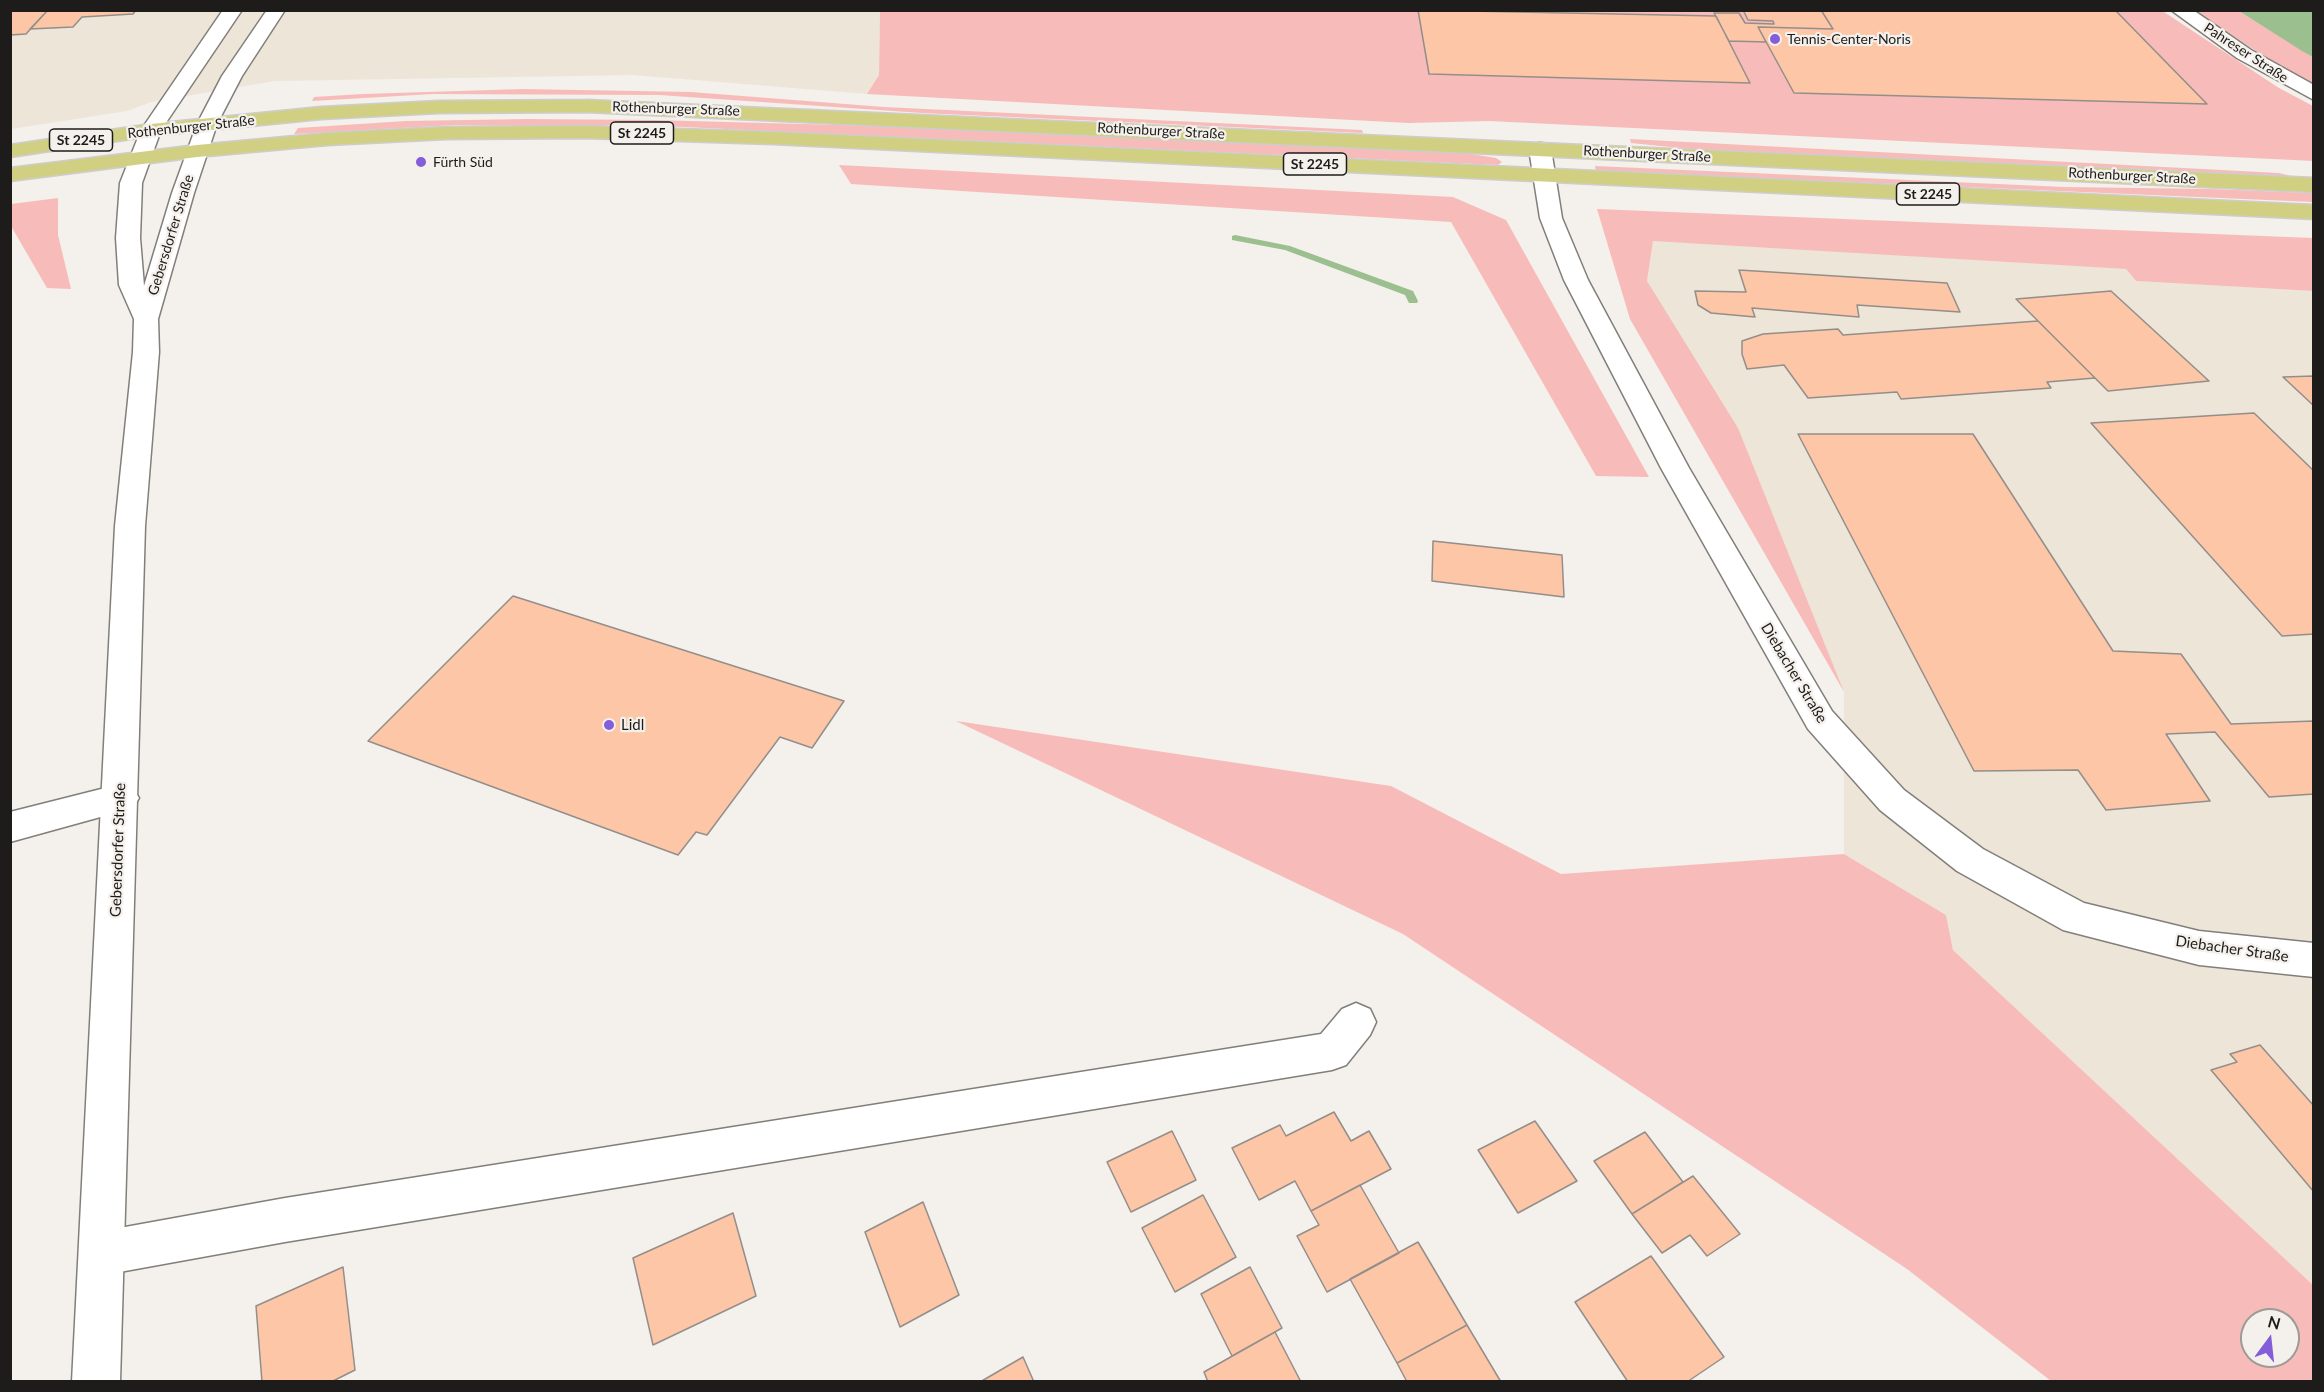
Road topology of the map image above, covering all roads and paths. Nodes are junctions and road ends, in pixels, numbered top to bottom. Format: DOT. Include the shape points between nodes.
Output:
graph roads {
  1 [pos="233,10"];
  2 [pos="276,10"];
  3 [pos="2180,10"];
  4 [pos="2313,94"];
  5 [pos="207,124"];
  6 [pos="151,130"];
  7 [pos="10,150"];
  8 [pos="197,151"];
  9 [pos="139,158"];
  10 [pos="1541,162"];
  11 [pos="10,175"];
  12 [pos="2313,185"];
  13 [pos="2313,212"];
  14 [pos="146,319"];
  15 [pos="121,798"];
  16 [pos="10,827"];
  17 [pos="2313,960"];
  18 [pos="1356,1022"];
  19 [pos="103,1252"];
  20 [pos="96,1382"];
  1 -- 6 [label="main road, Gebersdorfer Straße"];
  2 -- 5 [label="main road, Gebersdorfer Straße" via="232,76"];
  3 -- 4 [label="main road, Pahreser Straße" via="2244,54"];
  5 -- 6 [label="main road, Rothenburger Straße / St 2245"];
  5 -- 8 [label="main road, Gebersdorfer Straße"];
  5 -- 10 [label="main road, Rothenburger Straße / St 2245" via="389,109 587,106"];
  6 -- 7 [label="main road, Rothenburger Straße / St 2245"];
  6 -- 9 [label="main road, Gebersdorfer Straße"];
  8 -- 9 [label="main road, Rothenburger Straße / St 2245"];
  8 -- 10 [label="main road, Rothenburger Straße / St 2245" via="411,134 619,132"];
  8 -- 14 [label="main road, Gebersdorfer Straße"];
  9 -- 11 [label="main road, Rothenburger Straße / St 2245"];
  9 -- 14 [label="main road, Gebersdorfer Straße" via="131,183 128,238 131,285"];
  10 -- 12 [label="main road, Rothenburger Straße / St 2245"];
  10 -- 13 [label="main road, Rothenburger Straße / St 2245"];
  10 -- 17 [label="main road, Diebacher Straße" via="1551,218 1576,280 1675,468 1820,720 1892,800 1970,860 2076,918 2199,948"];
  14 -- 15 [label="main road, Gebersdorfer Straße" via="130,526"];
  15 -- 16 [label="main road"];
  15 -- 19 [label="main road, Gebersdorfer Straße"];
  18 -- 19 [label="main road" via="1332,1051"];
  19 -- 20 [label="main road, Gebersdorfer Straße"];
}
